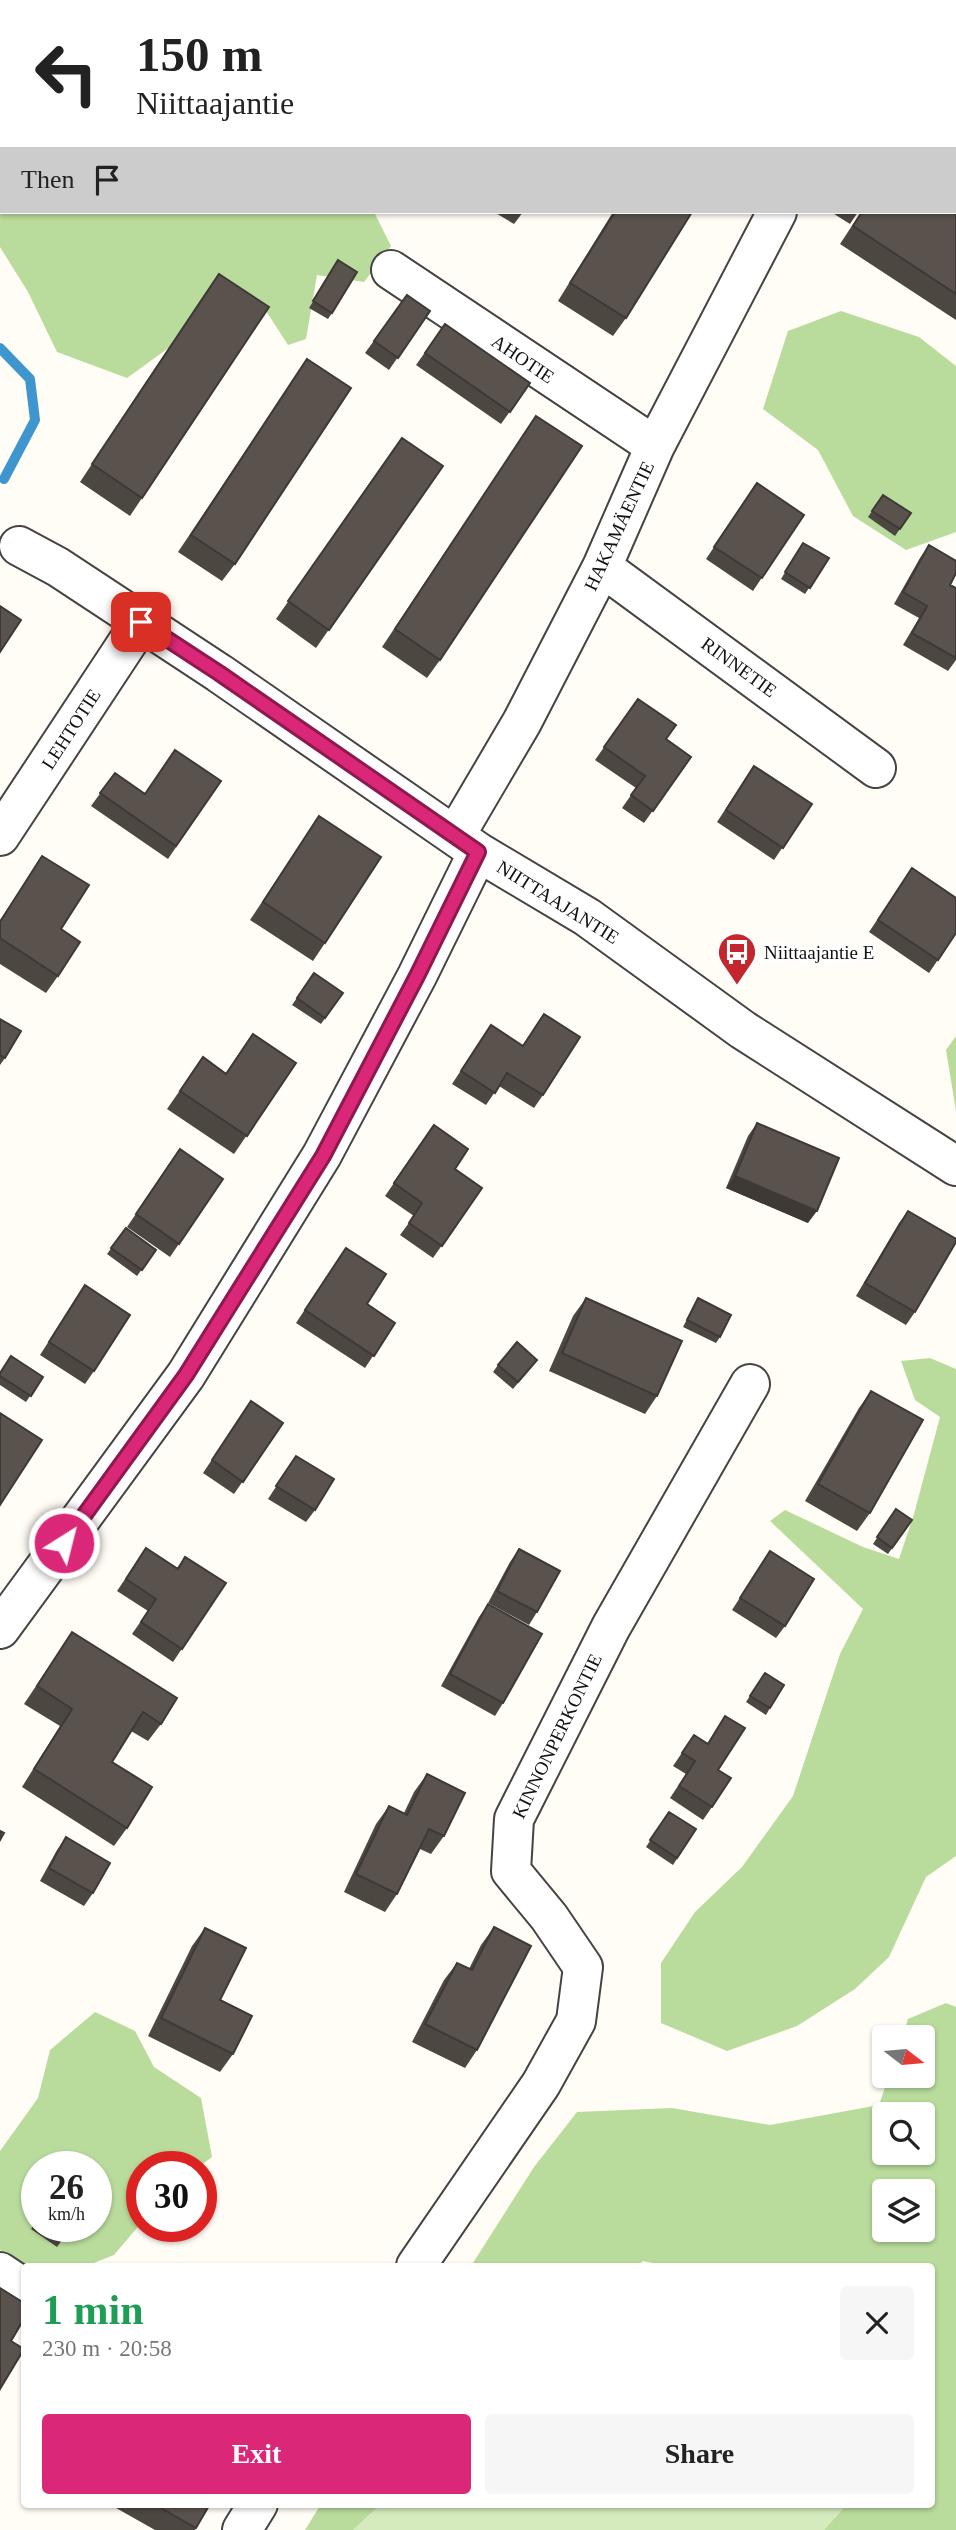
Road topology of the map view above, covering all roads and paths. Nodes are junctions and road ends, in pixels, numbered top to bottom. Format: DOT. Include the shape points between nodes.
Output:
graph roads {
  1 [pos="776,214"];
  2 [pos="391,271"];
  3 [pos="655,446"];
  4 [pos="19,546"];
  5 [pos="602,567"];
  6 [pos="141,622"];
  7 [pos="876,768"];
  8 [pos="0,836"];
  9 [pos="466,844"];
  10 [pos="956,1166"];
  11 [pos="750,1384"];
  12 [pos="0,1629"];
  13 [pos="418,2263"];
  14 [pos="0,2272"];
  15 [pos="21,2286"];
  16 [pos="256,2508"];
  17 [pos="242,2530"];
  1 -- 3 [label="street, HAKAMÄENTIE"];
  2 -- 3 [label="street, AHOTIE"];
  3 -- 5 [label="street, HAKAMÄENTIE"];
  4 -- 6 [label="street, NIITTAAJANTIE"];
  5 -- 7 [label="street, RINNETIE"];
  5 -- 9 [label="street, HAKAMÄENTIE"];
  6 -- 8 [label="street, LEHTOTIE"];
  6 -- 9 [label="street, NIITTAAJANTIE"];
  9 -- 10 [label="street, NIITTAAJANTIE" via="587,917 743,1030"];
  9 -- 12 [label="street, HAKAMÄENTIE" via="417,976 323,1156 186,1375"];
  11 -- 13 [label="street, KINNONPERKONTIE" via="611,1627 514,1819 511,1871 583,1967 576,2021 541,2084"];
  14 -- 15 [label="street"];
  16 -- 17 [label="street"];
}
